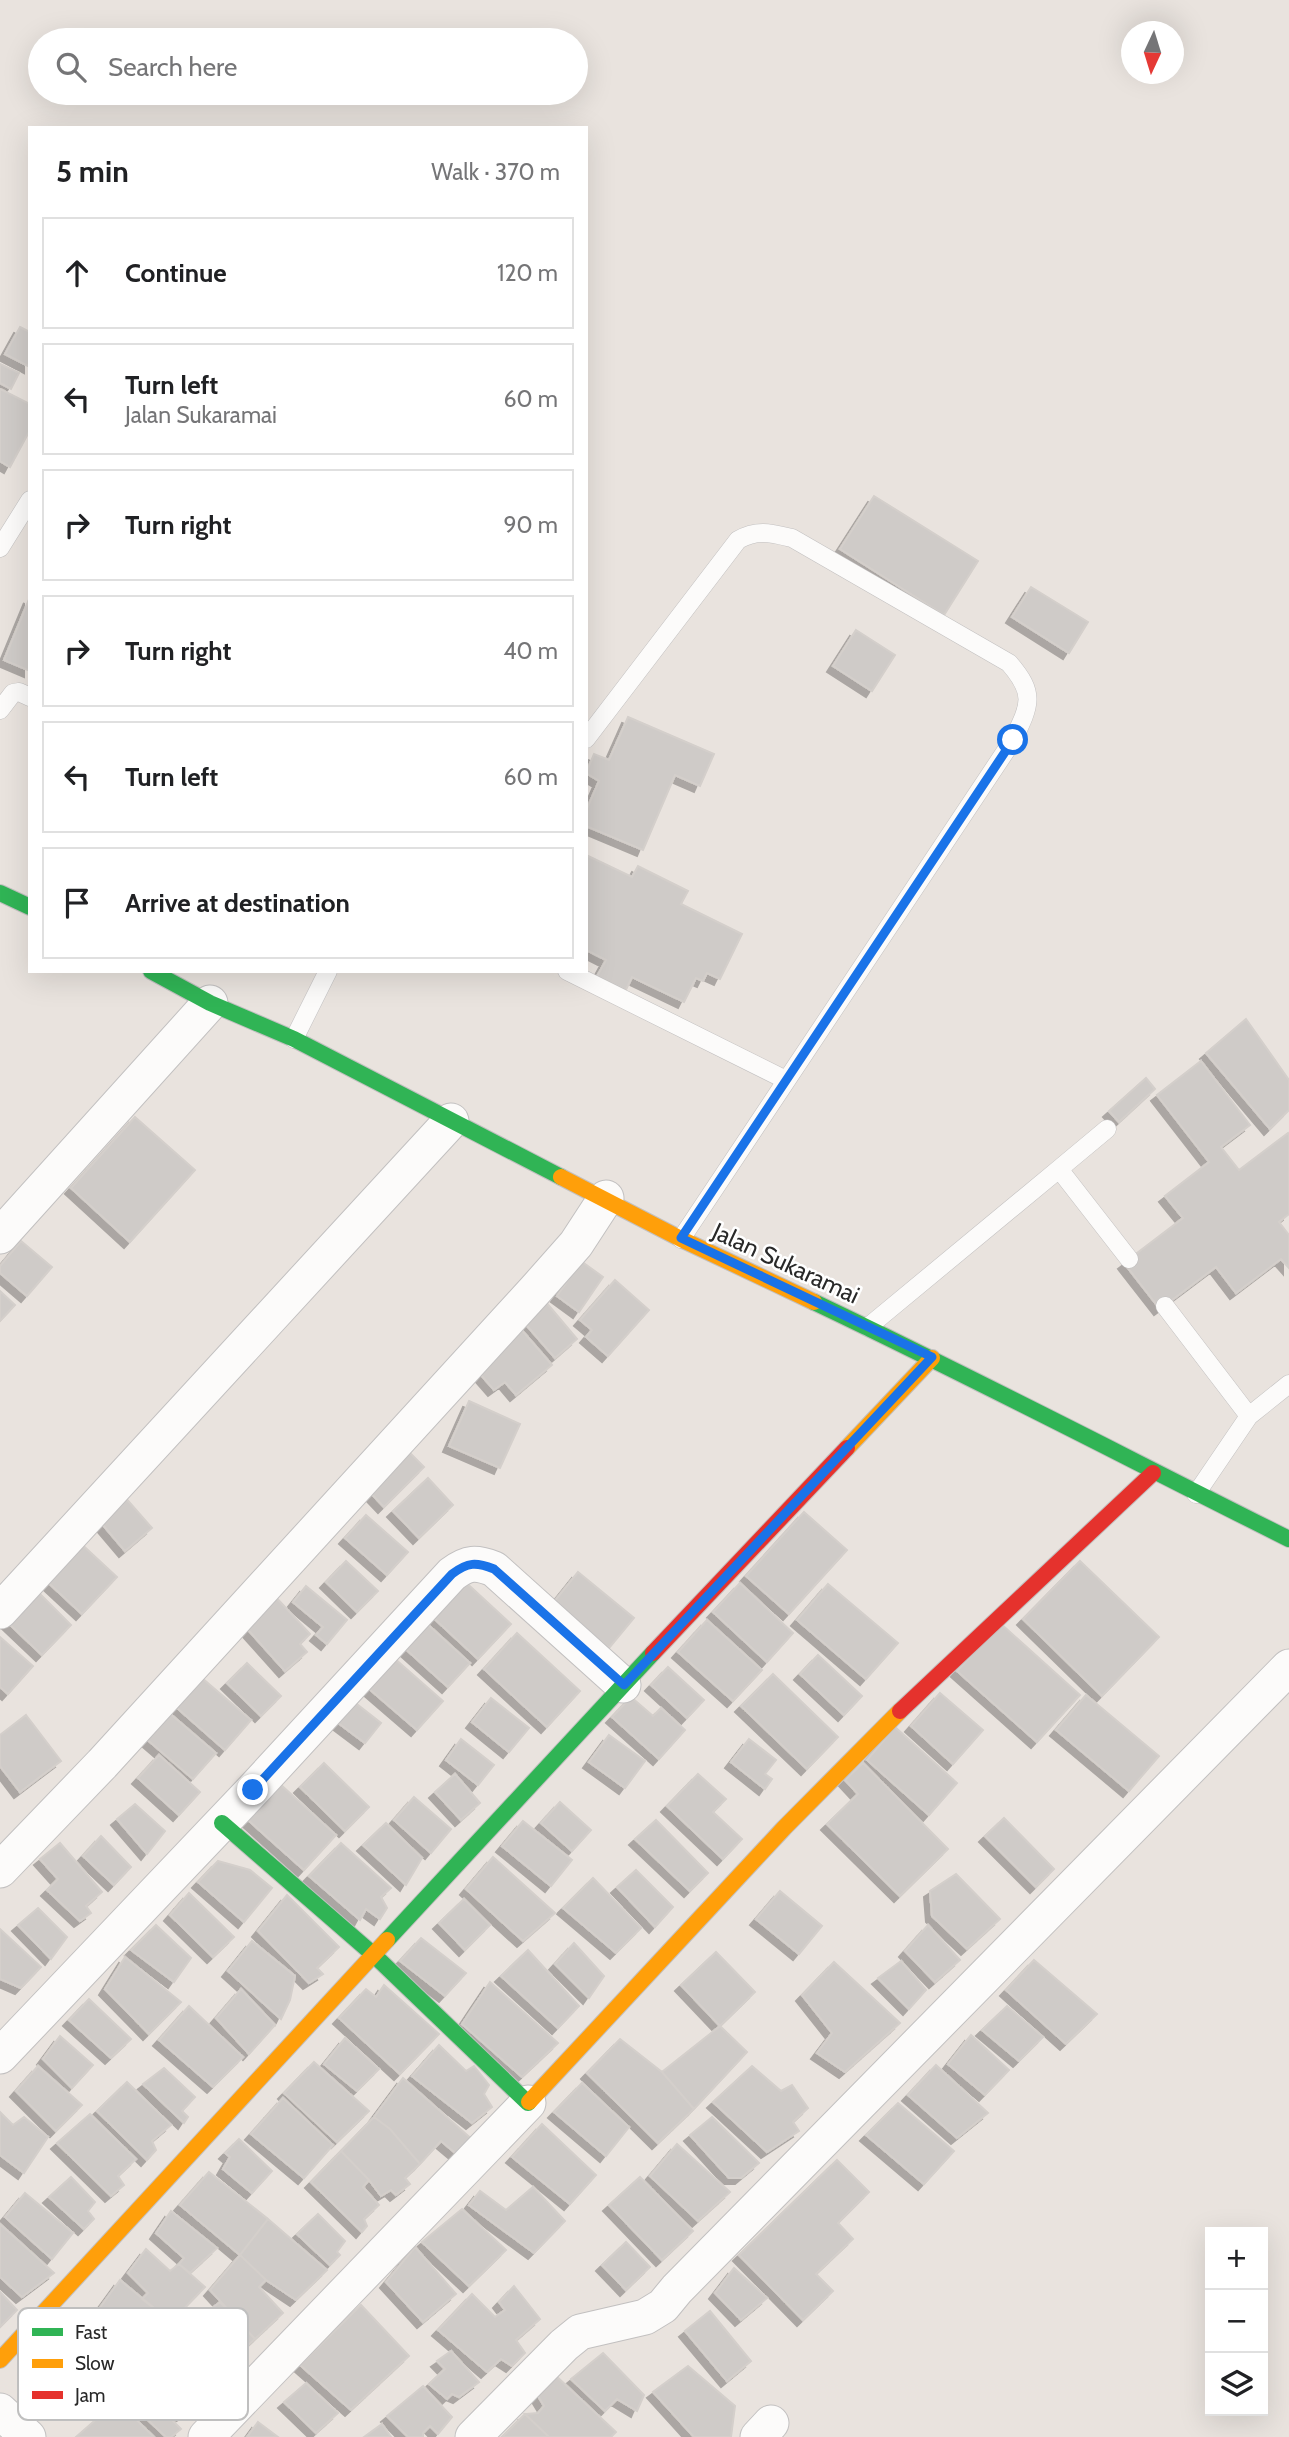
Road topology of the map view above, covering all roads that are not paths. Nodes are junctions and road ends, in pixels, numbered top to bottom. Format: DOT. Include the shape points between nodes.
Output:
graph roads {
  1 [pos="28,502"];
  2 [pos="0,548"];
  3 [pos="28,696"];
  4 [pos="0,710"];
  5 [pos="588,736"];
  6 [pos="0,892"];
  7 [pos="28,906"];
  8 [pos="155,973"];
  9 [pos="327,973"];
  10 [pos="571,973"];
  11 [pos="210,1003"];
  12 [pos="294,1039"];
  13 [pos="786,1080"];
  14 [pos="451,1121"];
  15 [pos="1107,1129"];
  16 [pos="1059,1170"];
  17 [pos="606,1198"];
  18 [pos="0,1236"];
  19 [pos="681,1238"];
  20 [pos="1129,1259"];
  21 [pos="1165,1306"];
  22 [pos="868,1327"];
  23 [pos="932,1357"];
  24 [pos="1289,1384"];
  25 [pos="1249,1416"];
  26 [pos="1153,1473"];
  27 [pos="1196,1493"];
  28 [pos="1289,1539"];
  29 [pos="0,1611"];
  30 [pos="1289,1667"];
  31 [pos="624,1685"];
  32 [pos="222,1823"];
  33 [pos="0,1870"];
  34 [pos="375,1956"];
  35 [pos="0,2056"];
  36 [pos="528,2103"];
  37 [pos="48,2308"];
  38 [pos="18,2341"];
  39 [pos="0,2360"];
  40 [pos="248,2393"];
  41 [pos="0,2411"];
  42 [pos="222,2420"];
  43 [pos="29,2437"];
  44 [pos="206,2437"];
  45 [pos="473,2437"];
  1 -- 2 [label="lane"];
  3 -- 4 [label="lane" via="13,693"];
  5 -- 13 [label="lane" via="738,540 751,532 792,538 815,550 1009,663 1024,680 1029,695 1013,740"];
  6 -- 7 [label="street"];
  8 -- 11 [label="street, Jalan Sukaramai"];
  9 -- 12 [label="lane"];
  10 -- 13 [label="lane"];
  11 -- 12 [label="street, Jalan Sukaramai"];
  11 -- 18 [label="street"];
  12 -- 14 [label="street, Jalan Sukaramai"];
  13 -- 19 [label="lane"];
  14 -- 17 [label="street, Jalan Sukaramai"];
  14 -- 29 [label="street"];
  15 -- 16 [label="lane"];
  16 -- 20 [label="lane"];
  16 -- 22 [label="lane"];
  17 -- 19 [label="street, Jalan Sukaramai"];
  17 -- 33 [label="street" via="576,1244 538,1287"];
  19 -- 22 [label="street, Jalan Sukaramai"];
  21 -- 25 [label="lane"];
  22 -- 23 [label="street, Jalan Sukaramai"];
  23 -- 26 [label="street, Jalan Sukaramai"];
  23 -- 31 [label="street"];
  24 -- 25 [label="lane"];
  25 -- 27 [label="lane"];
  26 -- 27 [label="street, Jalan Sukaramai"];
  26 -- 36 [label="street" via="853,1758"];
  27 -- 28 [label="street, Jalan Sukaramai"];
  30 -- 45 [label="street" via="663,2306 645,2317 580,2332"];
  31 -- 32 [label="street" via="494,1569 478,1562 465,1564"];
  31 -- 34 [label="street"];
  32 -- 34 [label="street"];
  32 -- 35 [label="street"];
  34 -- 36 [label="street"];
  34 -- 37 [label="street"];
  36 -- 40 [label="street"];
  38 -- 39 [label="street"];
  41 -- 43 [label="street"];
  42 -- 44 [label="street"];
}
